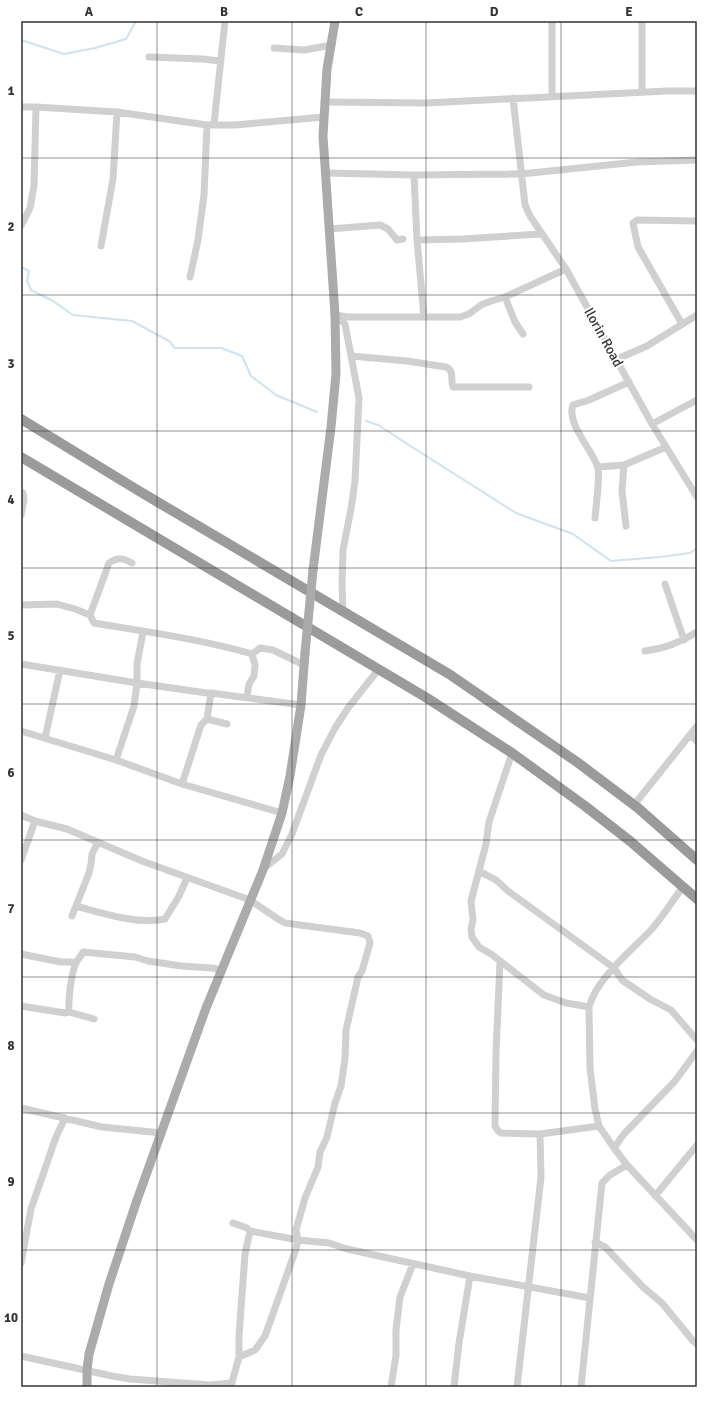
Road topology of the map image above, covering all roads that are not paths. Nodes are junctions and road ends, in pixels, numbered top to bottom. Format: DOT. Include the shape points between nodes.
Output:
graph roads {
  1 [pos="224,21"];
  2 [pos="335,21"];
  3 [pos="552,21"];
  4 [pos="642,21"];
  5 [pos="332,45"];
  6 [pos="274,48"];
  7 [pos="149,57"];
  8 [pos="221,61"];
  9 [pos="697,90"];
  10 [pos="642,92"];
  11 [pos="552,96"];
  12 [pos="513,98"];
  13 [pos="324,102"];
  14 [pos="36,107"];
  15 [pos="21,108"];
  16 [pos="117,112"];
  17 [pos="324,116"];
  18 [pos="211,125"];
  19 [pos="697,160"];
  20 [pos="326,173"];
  21 [pos="521,174"];
  22 [pos="414,175"];
  23 [pos="697,221"];
  24 [pos="21,226"];
  25 [pos="329,229"];
  26 [pos="541,234"];
  27 [pos="403,239"];
  28 [pos="417,240"];
  29 [pos="101,246"];
  30 [pos="566,269"];
  31 [pos="190,277"];
  32 [pos="505,297"];
  33 [pos="335,315"];
  34 [pos="697,315"];
  35 [pos="424,317"];
  36 [pos="682,324"];
  37 [pos="523,334"];
  38 [pos="351,356"];
  39 [pos="617,359"];
  40 [pos="629,382"];
  41 [pos="529,387"];
  42 [pos="697,400"];
  43 [pos="21,419"];
  44 [pos="652,424"];
  45 [pos="666,447"];
  46 [pos="21,457"];
  47 [pos="624,465"];
  48 [pos="598,467"];
  49 [pos="695,489"];
  50 [pos="21,492"];
  51 [pos="697,497"];
  52 [pos="21,515"];
  53 [pos="595,518"];
  54 [pos="626,526"];
  55 [pos="132,563"];
  56 [pos="665,584"];
  57 [pos="21,605"];
  58 [pos="343,612"];
  59 [pos="90,616"];
  60 [pos="143,632"];
  61 [pos="697,632"];
  62 [pos="684,640"];
  63 [pos="645,651"];
  64 [pos="252,654"];
  65 [pos="21,664"];
  66 [pos="304,665"];
  67 [pos="60,670"];
  68 [pos="378,670"];
  69 [pos="137,683"];
  70 [pos="214,694"];
  71 [pos="247,697"];
  72 [pos="301,706"];
  73 [pos="208,719"];
  74 [pos="227,724"];
  75 [pos="697,726"];
  76 [pos="21,731"];
  77 [pos="690,735"];
  78 [pos="45,738"];
  79 [pos="697,741"];
  80 [pos="512,753"];
  81 [pos="116,760"];
  82 [pos="182,784"];
  83 [pos="634,805"];
  84 [pos="282,813"];
  85 [pos="21,815"];
  86 [pos="35,821"];
  87 [pos="98,842"];
  88 [pos="21,860"];
  89 [pos="697,860"];
  90 [pos="263,870"];
  91 [pos="479,872"];
  92 [pos="187,878"];
  93 [pos="690,890"];
  94 [pos="697,899"];
  95 [pos="250,900"];
  96 [pos="76,906"];
  97 [pos="72,916"];
  98 [pos="21,954"];
  99 [pos="500,961"];
  100 [pos="75,964"];
  101 [pos="614,968"];
  102 [pos="221,970"];
  103 [pos="21,1006"];
  104 [pos="589,1008"];
  105 [pos="69,1012"];
  106 [pos="94,1019"];
  107 [pos="697,1040"];
  108 [pos="697,1051"];
  109 [pos="21,1108"];
  110 [pos="65,1118"];
  111 [pos="599,1126"];
  112 [pos="162,1133"];
  113 [pos="540,1134"];
  114 [pos="697,1145"];
  115 [pos="614,1148"];
  116 [pos="627,1165"];
  117 [pos="655,1196"];
  118 [pos="233,1223"];
  119 [pos="250,1231"];
  120 [pos="298,1240"];
  121 [pos="697,1240"];
  122 [pos="595,1242"];
  123 [pos="21,1263"];
  124 [pos="413,1264"];
  125 [pos="470,1276"];
  126 [pos="528,1288"];
  127 [pos="590,1298"];
  128 [pos="697,1344"];
  129 [pos="21,1356"];
  130 [pos="239,1357"];
  131 [pos="87,1370"];
  132 [pos="231,1385"];
  133 [pos="87,1387"];
  134 [pos="391,1387"];
  135 [pos="454,1387"];
  136 [pos="517,1387"];
  137 [pos="581,1387"];
  1 -- 8 [label="street"];
  2 -- 5 [label="main road"];
  3 -- 11 [label="street"];
  4 -- 10 [label="street"];
  5 -- 6 [label="street" via="304,50"];
  5 -- 13 [label="main road"];
  7 -- 8 [label="street"];
  8 -- 18 [label="street"];
  9 -- 10 [label="street"];
  10 -- 11 [label="street"];
  11 -- 12 [label="street"];
  12 -- 13 [label="street" via="426,103"];
  12 -- 21 [label="street, Ilorin Road"];
  13 -- 17 [label="main road"];
  14 -- 15 [label="street"];
  14 -- 16 [label="street"];
  14 -- 24 [label="street" via="34,186 30,208"];
  16 -- 18 [label="street"];
  16 -- 29 [label="street" via="113,179"];
  17 -- 18 [label="street"];
  17 -- 20 [label="main road"];
  18 -- 31 [label="street" via="198,240"];
  19 -- 21 [label="street" via="637,162"];
  20 -- 22 [label="street"];
  20 -- 25 [label="main road"];
  21 -- 22 [label="street"];
  21 -- 26 [label="street, Ilorin Road" via="525,204"];
  22 -- 28 [label="street"];
  23 -- 36 [label="street" via="637,220 633,223 638,247"];
  25 -- 27 [label="street" via="380,225 388,229 397,240"];
  25 -- 33 [label="main road"];
  26 -- 28 [label="street"];
  26 -- 30 [label="street, Ilorin Road"];
  28 -- 35 [label="street"];
  30 -- 32 [label="street"];
  30 -- 39 [label="street, Ilorin Road"];
  32 -- 35 [label="street" via="491,301 460,317"];
  32 -- 37 [label="street"];
  33 -- 35 [label="street"];
  33 -- 38 [label="street" via="344,324"];
  33 -- 66 [label="main road, bridge" via="336,374"];
  34 -- 36 [label="street"];
  36 -- 39 [label="street" via="647,346"];
  38 -- 41 [label="street" via="446,367 452,373 453,387"];
  38 -- 58 [label="street" via="359,398 355,481 343,557"];
  39 -- 40 [label="street, Ilorin Road"];
  40 -- 44 [label="street, Ilorin Road"];
  40 -- 48 [label="street" via="573,405 571,410 573,419"];
  42 -- 44 [label="street"];
  43 -- 58 [label="highway"];
  44 -- 45 [label="street, Ilorin Road"];
  45 -- 47 [label="street"];
  45 -- 49 [label="street, Ilorin Road"];
  46 -- 68 [label="highway"];
  47 -- 48 [label="street"];
  47 -- 54 [label="street" via="622,491"];
  48 -- 53 [label="street"];
  49 -- 51 [label="street, Ilorin Road"];
  50 -- 52 [label="street" via="24,500"];
  55 -- 59 [label="street" via="116,559 109,563"];
  56 -- 62 [label="street"];
  57 -- 59 [label="street" via="57,604"];
  58 -- 83 [label="highway" via="449,674 577,762"];
  59 -- 60 [label="street" via="94,623"];
  60 -- 64 [label="street" via="190,639"];
  60 -- 69 [label="street" via="137,664"];
  61 -- 62 [label="street"];
  62 -- 63 [label="street" via="656,650"];
  64 -- 66 [label="street" via="260,648 273,650"];
  64 -- 71 [label="street" via="254,676 249,684"];
  65 -- 67 [label="street"];
  66 -- 72 [label="main road"];
  67 -- 69 [label="street"];
  67 -- 78 [label="street"];
  68 -- 80 [label="highway"];
  68 -- 90 [label="street" via="335,728 321,755 282,854"];
  69 -- 70 [label="street"];
  69 -- 81 [label="street" via="134,706"];
  70 -- 71 [label="street"];
  70 -- 73 [label="street" via="211,694"];
  71 -- 72 [label="street"];
  72 -- 84 [label="main road"];
  73 -- 74 [label="street"];
  73 -- 82 [label="street" via="201,725"];
  75 -- 77 [label="street"];
  76 -- 78 [label="street"];
  77 -- 79 [label="street"];
  77 -- 83 [label="street"];
  78 -- 81 [label="street"];
  80 -- 91 [label="street" via="489,822"];
  80 -- 93 [label="highway" via="585,806"];
  81 -- 82 [label="street"];
  82 -- 84 [label="street"];
  83 -- 89 [label="highway"];
  84 -- 90 [label="main road"];
  85 -- 86 [label="street"];
  86 -- 87 [label="street" via="67,829"];
  86 -- 88 [label="street"];
  87 -- 92 [label="street"];
  87 -- 96 [label="street"];
  90 -- 95 [label="main road"];
  91 -- 99 [label="street" via="471,901 472,938 479,947"];
  91 -- 101 [label="street" via="496,880"];
  92 -- 95 [label="street"];
  92 -- 96 [label="street" via="165,919 144,920 100,913"];
  93 -- 94 [label="highway"];
  93 -- 101 [label="street"];
  95 -- 102 [label="main road"];
  95 -- 120 [label="street" via="286,923 360,933 368,936 370,943 358,977 346,1030 341,1086 320,1152 318,1167 305,1198 296,1230"];
  96 -- 97 [label="street"];
  98 -- 100 [label="street"];
  99 -- 104 [label="street" via="544,995"];
  99 -- 113 [label="street" via="495,1126 501,1133"];
  100 -- 102 [label="street" via="83,952"];
  100 -- 105 [label="street"];
  101 -- 104 [label="street" via="598,988"];
  101 -- 107 [label="street" via="622,980 671,1010"];
  102 -- 112 [label="main road"];
  103 -- 105 [label="street"];
  104 -- 111 [label="street" via="590,1068"];
  105 -- 106 [label="street"];
  108 -- 115 [label="street" via="675,1081 624,1134"];
  109 -- 110 [label="street"];
  110 -- 112 [label="street" via="102,1126"];
  110 -- 123 [label="street" via="31,1209"];
  111 -- 113 [label="street"];
  111 -- 115 [label="street"];
  112 -- 131 [label="main road" via="109,1284 89,1354"];
  113 -- 126 [label="street" via="541,1177"];
  114 -- 117 [label="street"];
  115 -- 116 [label="street"];
  116 -- 117 [label="street"];
  116 -- 122 [label="street" via="602,1183"];
  117 -- 121 [label="street"];
  118 -- 119 [label="street"];
  119 -- 120 [label="street"];
  119 -- 130 [label="street" via="245,1254 238,1336"];
  120 -- 124 [label="street" via="329,1243"];
  120 -- 130 [label="street" via="265,1336 254,1350"];
  122 -- 127 [label="street"];
  122 -- 128 [label="street" via="605,1247 643,1287 662,1302"];
  124 -- 125 [label="street"];
  124 -- 134 [label="street" via="400,1297"];
  125 -- 126 [label="street"];
  125 -- 135 [label="street"];
  126 -- 127 [label="street"];
  126 -- 136 [label="street"];
  127 -- 137 [label="street"];
  129 -- 131 [label="street"];
  130 -- 132 [label="street"];
  131 -- 132 [label="street" via="130,1379"];
  131 -- 133 [label="main road"];
}
